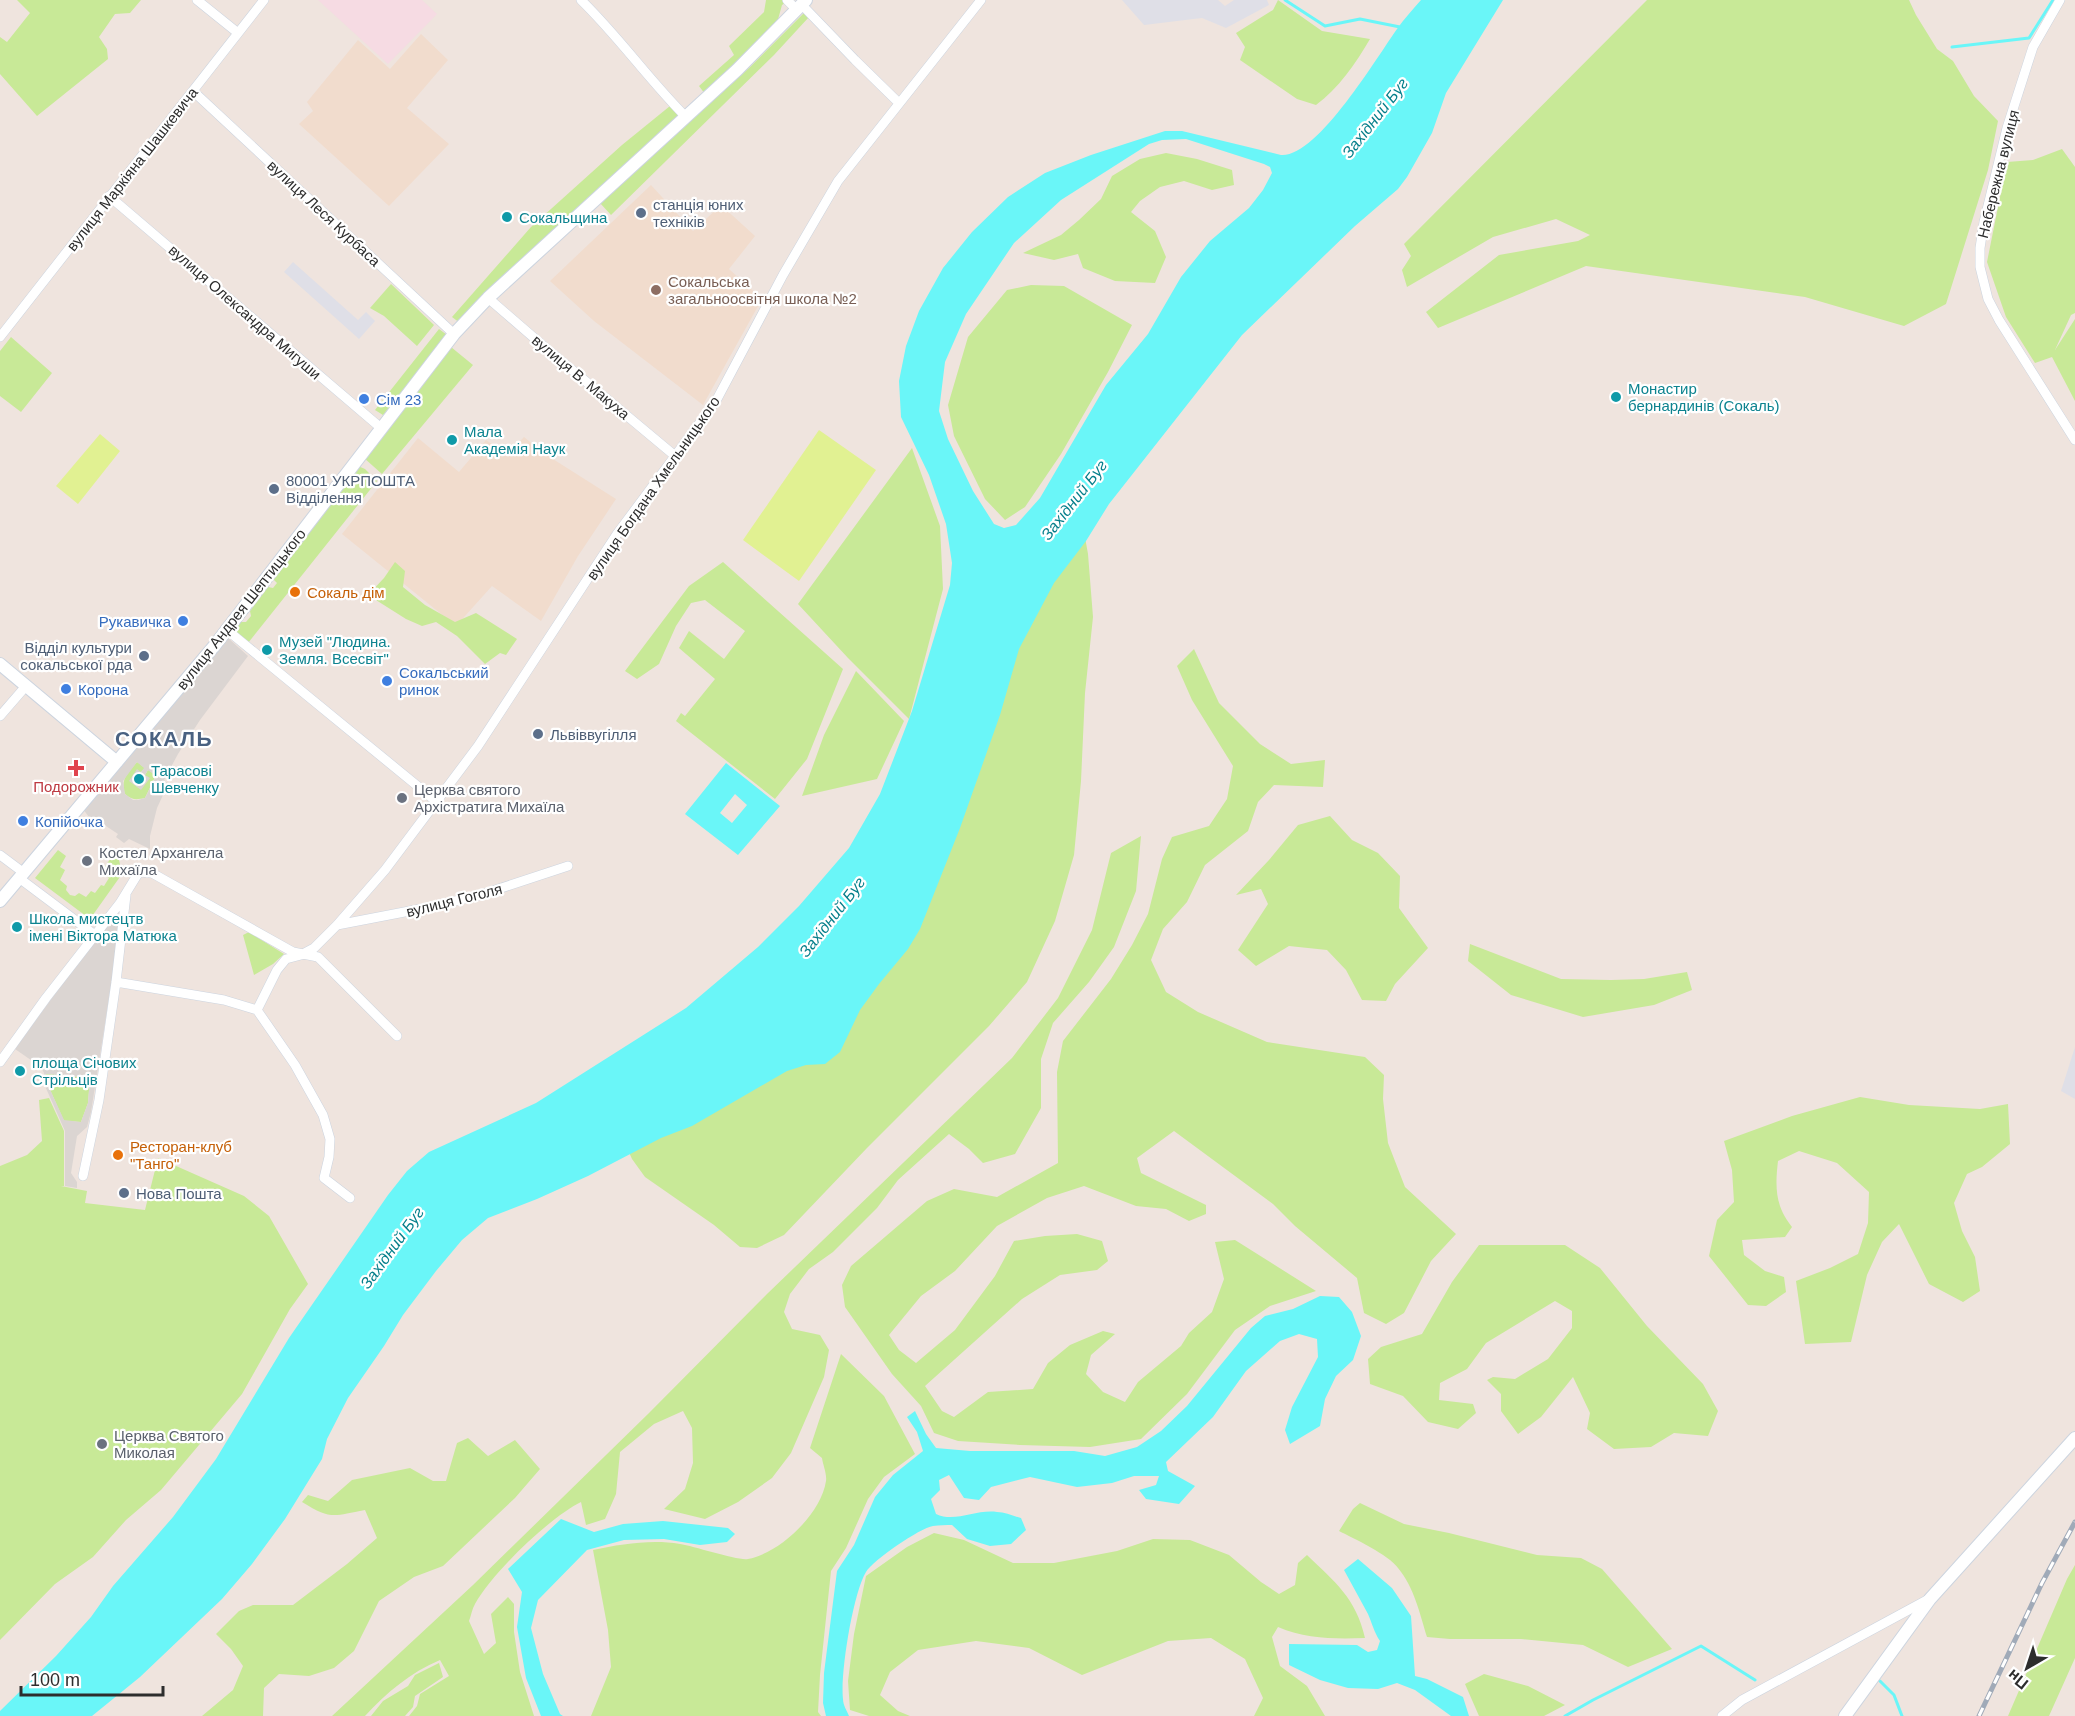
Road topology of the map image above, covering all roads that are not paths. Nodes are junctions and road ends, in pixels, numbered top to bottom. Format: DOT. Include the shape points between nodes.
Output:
graph roads {
  1 [pos="198,0"];
  2 [pos="264,0"];
  3 [pos="581,0"];
  4 [pos="787,0"];
  5 [pos="981,0"];
  6 [pos="2060,0"];
  7 [pos="802,5"];
  8 [pos="238,33"];
  9 [pos="194,92"];
  10 [pos="899,103"];
  11 [pos="686,117"];
  12 [pos="109,196"];
  13 [pos="488,298"];
  14 [pos="454,334"];
  15 [pos="0,337"];
  16 [pos="381,428"];
  17 [pos="2075,440"];
  18 [pos="674,455"];
  19 [pos="227,630"];
  20 [pos="0,664"];
  21 [pos="26,686"];
  22 [pos="0,716"];
  23 [pos="117,762"];
  24 [pos="437,802"];
  25 [pos="0,855"];
  26 [pos="568,866"];
  27 [pos="21,875"];
  28 [pos="126,895"];
  29 [pos="0,901"];
  30 [pos="337,925"];
  31 [pos="95,935"];
  32 [pos="301,955"];
  33 [pos="116,982"];
  34 [pos="257,1010"];
  35 [pos="397,1036"];
  36 [pos="0,1062"];
  37 [pos="83,1176"];
  38 [pos="350,1197"];
  39 [pos="2075,1438"];
  40 [pos="1930,1599"];
  41 [pos="1722,1716"];
  42 [pos="1845,1716"];
  1 -- 8 [label="street"];
  2 -- 8 [label="street, вулиця Маркіяна Шашкевича"];
  3 -- 11 [label="street"];
  4 -- 7 [label="street"];
  5 -- 10 [label="street, вулиця Богдана Хмельницького"];
  6 -- 17 [label="street, Набережна вулиця" via="2033,47 2007,128 1984,222 1980,267 1999,320"];
  7 -- 10 [label="street"];
  7 -- 11 [label="street, вулиця Андрея Шептицького"];
  8 -- 9 [label="street, вулиця Маркіяна Шашкевича"];
  9 -- 12 [label="street, вулиця Маркіяна Шашкевича"];
  9 -- 14 [label="street, вулиця Леся Курбаса"];
  10 -- 18 [label="street, вулиця Богдана Хмельницького" via="838,181 716,401"];
  11 -- 13 [label="street, вулиця Андрея Шептицького"];
  12 -- 15 [label="street, вулиця Маркіяна Шашкевича"];
  12 -- 16 [label="street, вулиця Олександра Мигуши"];
  13 -- 14 [label="street, вулиця Андрея Шептицького"];
  13 -- 18 [label="street, вулиця В. Макуха"];
  14 -- 16 [label="street, вулиця Андрея Шептицького"];
  16 -- 19 [label="street, вулиця Андрея Шептицького"];
  18 -- 24 [label="street, вулиця Богдана Хмельницького"];
  19 -- 23 [label="street, вулиця Андрея Шептицького"];
  19 -- 24 [label="street"];
  20 -- 21 [label="street"];
  21 -- 22 [label="street"];
  21 -- 23 [label="street"];
  23 -- 27 [label="street, вулиця Андрея Шептицького"];
  24 -- 30 [label="street, вулиця Богдана Хмельницького" via="386,870"];
  25 -- 27 [label="street"];
  26 -- 30 [label="street, вулиця Гоголя" via="477,896"];
  27 -- 29 [label="street, вулиця Андрея Шептицького"];
  27 -- 31 [label="street"];
  28 -- 31 [label="street"];
  28 -- 32 [label="street" via="139,872 152,873"];
  28 -- 33 [label="street"];
  30 -- 32 [label="street, вулиця Богдана Хмельницького"];
  31 -- 36 [label="street"];
  32 -- 34 [label="street, вулиця Богдана Хмельницького" via="286,959 277,970"];
  32 -- 35 [label="street" via="318,957"];
  33 -- 34 [label="street" via="224,1000"];
  33 -- 37 [label="street" via="99,1100"];
  34 -- 38 [label="street" via="323,1115 330,1139 324,1178"];
  39 -- 40 [label="street"];
  40 -- 41 [label="street" via="1742,1700"];
  40 -- 42 [label="street"];
}
